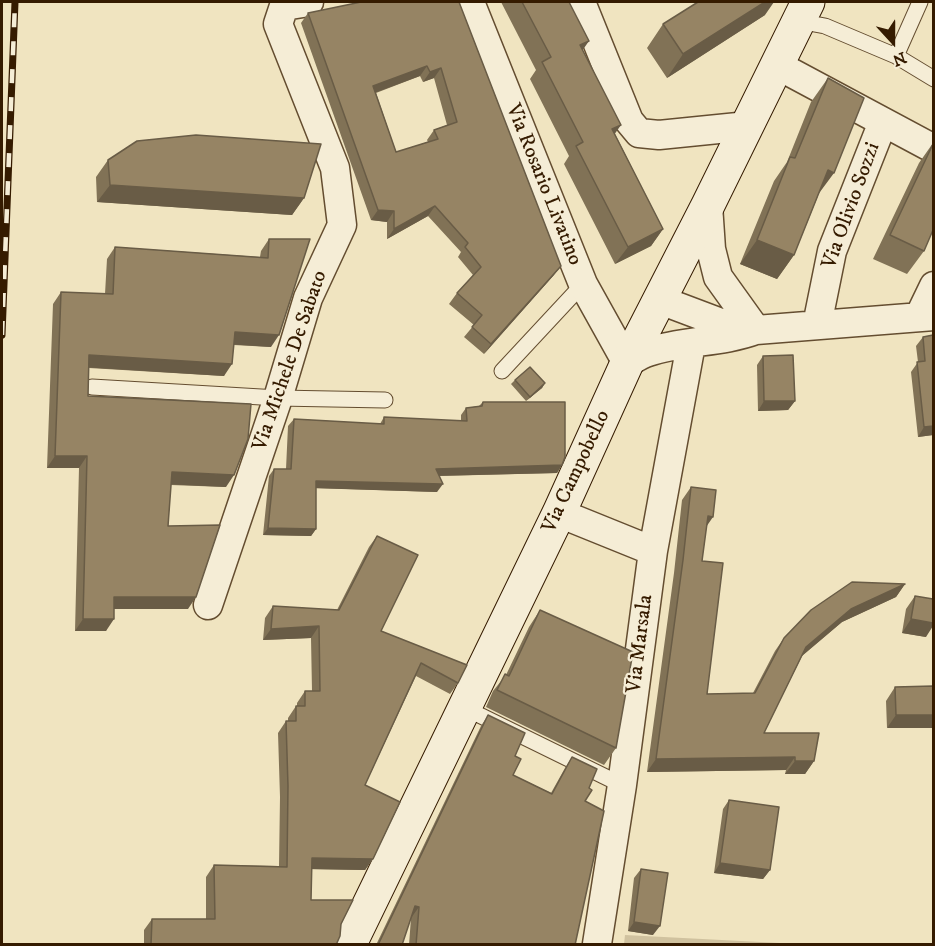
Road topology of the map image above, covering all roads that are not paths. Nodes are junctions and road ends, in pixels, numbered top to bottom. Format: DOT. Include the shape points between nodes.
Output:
graph roads {
  1 [pos="309,2"];
  2 [pos="470,2"];
  3 [pos="581,2"];
  4 [pos="920,2"];
  5 [pos="803,11"];
  6 [pos="896,56"];
  7 [pos="777,65"];
  8 [pos="933,80"];
  9 [pos="883,122"];
  10 [pos="748,126"];
  11 [pos="933,149"];
  12 [pos="708,205"];
  13 [pos="583,284"];
  14 [pos="933,286"];
  15 [pos="660,300"];
  16 [pos="926,317"];
  17 [pos="817,326"];
  18 [pos="756,330"];
  19 [pos="691,344"];
  20 [pos="627,363"];
  21 [pos="502,371"];
  22 [pos="92,387"];
  23 [pos="278,398"];
  24 [pos="386,400"];
  25 [pos="559,513"];
  26 [pos="653,551"];
  27 [pos="208,605"];
  28 [pos="465,708"];
  29 [pos="622,785"];
  30 [pos="350,945"];
  31 [pos="597,945"];
  1 -- 23 [label="street, Via Michele De Sabato" via="284,6 278,24 335,168 342,225 308,298"];
  2 -- 13 [label="street, Via Rosario Livatino"];
  3 -- 10 [label="street" via="629,121 639,132 659,135"];
  4 -- 6 [label="lane"];
  5 -- 6 [label="lane" via="825,26"];
  5 -- 7 [label="main road, Via Campobello"];
  6 -- 8 [label="lane"];
  7 -- 9 [label="street, Via Olivio Sozzi"];
  7 -- 10 [label="main road, Via Campobello"];
  9 -- 11 [label="street, Via Olivio Sozzi"];
  9 -- 17 [label="street, Via Olivio Sozzi" via="832,251"];
  10 -- 12 [label="main road, Via Campobello"];
  12 -- 15 [label="main road, Via Campobello"];
  12 -- 18 [label="street" via="711,249 718,277"];
  13 -- 20 [label="street, Via Rosario Livatino"];
  13 -- 21 [label="lane"];
  14 -- 16 [label="street"];
  15 -- 18 [label="street" via="729,326"];
  15 -- 20 [label="main road, Via Campobello"];
  16 -- 17 [label="street"];
  17 -- 18 [label="street"];
  18 -- 19 [label="street"];
  19 -- 20 [label="street" via="648,352"];
  19 -- 26 [label="street, Via Marsala"];
  20 -- 25 [label="main road, Via Campobello"];
  22 -- 23 [label="lane"];
  23 -- 24 [label="lane"];
  23 -- 27 [label="street, Via Michele De Sabato"];
  25 -- 26 [label="street"];
  25 -- 28 [label="main road, Via Campobello"];
  26 -- 29 [label="street, Via Marsala"];
  28 -- 29 [label="lane"];
  28 -- 30 [label="main road, Via Campobello"];
  29 -- 31 [label="street, Via Marsala"];
}
